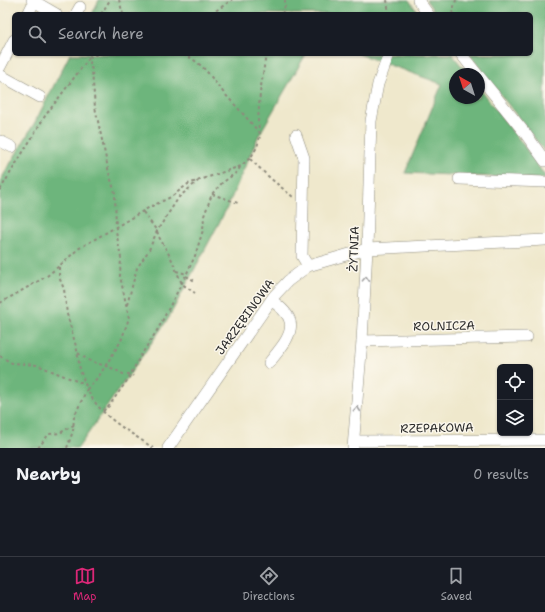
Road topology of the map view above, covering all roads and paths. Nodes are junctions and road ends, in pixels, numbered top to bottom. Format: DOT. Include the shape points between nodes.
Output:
graph roads {
  1 [pos="110,0"];
  2 [pos="119,0"];
  3 [pos="232,0"];
  4 [pos="285,0"];
  5 [pos="387,0"];
  6 [pos="418,0"];
  7 [pos="456,0"];
  8 [pos="34,1"];
  9 [pos="29,12"];
  10 [pos="53,12"];
  11 [pos="102,12"];
  12 [pos="122,12"];
  13 [pos="214,12"];
  14 [pos="283,12"];
  15 [pos="389,12"];
  16 [pos="427,12"];
  17 [pos="453,12"];
  18 [pos="12,44"];
  19 [pos="92,56"];
  20 [pos="187,56"];
  21 [pos="266,56"];
  22 [pos="388,56"];
  23 [pos="462,56"];
  24 [pos="89,58"];
  25 [pos="0,66"];
  26 [pos="472,68"];
  27 [pos="0,75"];
  28 [pos="485,84"];
  29 [pos="40,97"];
  30 [pos="259,132"];
  31 [pos="296,135"];
  32 [pos="0,141"];
  33 [pos="12,147"];
  34 [pos="249,158"];
  35 [pos="545,161"];
  36 [pos="241,166"];
  37 [pos="459,179"];
  38 [pos="199,180"];
  39 [pos="545,182"];
  40 [pos="0,190"];
  41 [pos="212,194"];
  42 [pos="238,203"];
  43 [pos="303,208"];
  44 [pos="142,211"];
  45 [pos="116,228"];
  46 [pos="157,231"];
  47 [pos="545,240"];
  48 [pos="367,249"];
  49 [pos="59,266"];
  50 [pos="308,266"];
  51 [pos="176,271"];
  52 [pos="186,275"];
  53 [pos="194,281"];
  54 [pos="182,284"];
  55 [pos="195,293"];
  56 [pos="272,300"];
  57 [pos="0,304"];
  58 [pos="126,305"];
  59 [pos="527,337"];
  60 [pos="362,341"];
  61 [pos="77,353"];
  62 [pos="0,356"];
  63 [pos="140,358"];
  64 [pos="143,360"];
  65 [pos="269,363"];
  66 [pos="105,366"];
  67 [pos="135,366"];
  68 [pos="138,368"];
  69 [pos="132,375"];
  70 [pos="84,382"];
  71 [pos="87,389"];
  72 [pos="103,411"];
  73 [pos="74,425"];
  74 [pos="545,440"];
  75 [pos="354,445"];
  76 [pos="38,448"];
  77 [pos="67,448"];
  78 [pos="153,448"];
  79 [pos="168,448"];
  1 -- 11 [label="path"];
  2 -- 12 [label="path"];
  3 -- 13 [label="path"];
  4 -- 14 [label="path"];
  5 -- 15 [label="path"];
  6 -- 16 [label="street"];
  7 -- 17 [label="path"];
  8 -- 9 [label="street"];
  8 -- 10 [label="street"];
  18 -- 25 [label="street"];
  19 -- 24 [label="path"];
  20 -- 30 [label="path" via="206,69"];
  21 -- 30 [label="path" via="260,93"];
  22 -- 48 [label="street, ŻYTNIA" via="378,84 371,121"];
  23 -- 26 [label="street"];
  24 -- 40 [label="path" via="45,116"];
  24 -- 45 [label="path" via="94,107 115,193"];
  27 -- 29 [label="street"];
  28 -- 35 [label="street"];
  30 -- 34 [label="path" via="257,147"];
  31 -- 43 [label="street" via="304,158"];
  32 -- 33 [label="street"];
  34 -- 36 [label="path"];
  34 -- 43 [label="path"];
  36 -- 38 [label="path"];
  36 -- 41 [label="path"];
  37 -- 39 [label="street"];
  38 -- 44 [label="path" via="188,184 171,198"];
  38 -- 46 [label="path" via="179,197"];
  41 -- 42 [label="path"];
  41 -- 52 [label="path" via="195,256"];
  43 -- 50 [label="street" via="302,256"];
  44 -- 45 [label="path"];
  44 -- 46 [label="path"];
  45 -- 49 [label="path" via="78,249"];
  45 -- 58 [label="path" via="121,258 120,276"];
  46 -- 51 [label="path"];
  46 -- 58 [label="path" via="137,268"];
  47 -- 48 [label="street, JARZĘBINOWA"];
  48 -- 50 [label="street, JARZĘBINOWA"];
  60 -- 48 [label="street, ŻYTNIA, one-way"];
  49 -- 57 [label="path"];
  49 -- 61 [label="path" via="66,314"];
  50 -- 56 [label="street, JARZĘBINOWA" via="288,281"];
  51 -- 52 [label="path"];
  51 -- 54 [label="path"];
  52 -- 53 [label="path"];
  52 -- 54 [label="path"];
  54 -- 55 [label="path"];
  54 -- 63 [label="path"];
  56 -- 65 [label="street" via="290,321 291,331"];
  56 -- 79 [label="street, JARZĘBINOWA"];
  58 -- 66 [label="path" via="129,318 121,341"];
  59 -- 60 [label="street, ROLNICZA"];
  75 -- 60 [label="street, ŻYTNIA, one-way"];
  61 -- 66 [label="path"];
  61 -- 70 [label="path"];
  62 -- 70 [label="path" via="12,363 37,365"];
  63 -- 64 [label="path"];
  63 -- 67 [label="path"];
  66 -- 69 [label="path"];
  66 -- 71 [label="path"];
  67 -- 68 [label="path"];
  67 -- 69 [label="path"];
  69 -- 72 [label="path"];
  70 -- 71 [label="path"];
  71 -- 72 [label="path" via="92,400"];
  71 -- 73 [label="path" via="74,416"];
  72 -- 78 [label="path" via="109,418"];
  73 -- 76 [label="path" via="60,433 49,434"];
  73 -- 77 [label="path"];
  74 -- 75 [label="street, RZEPAKOWA"];
}
